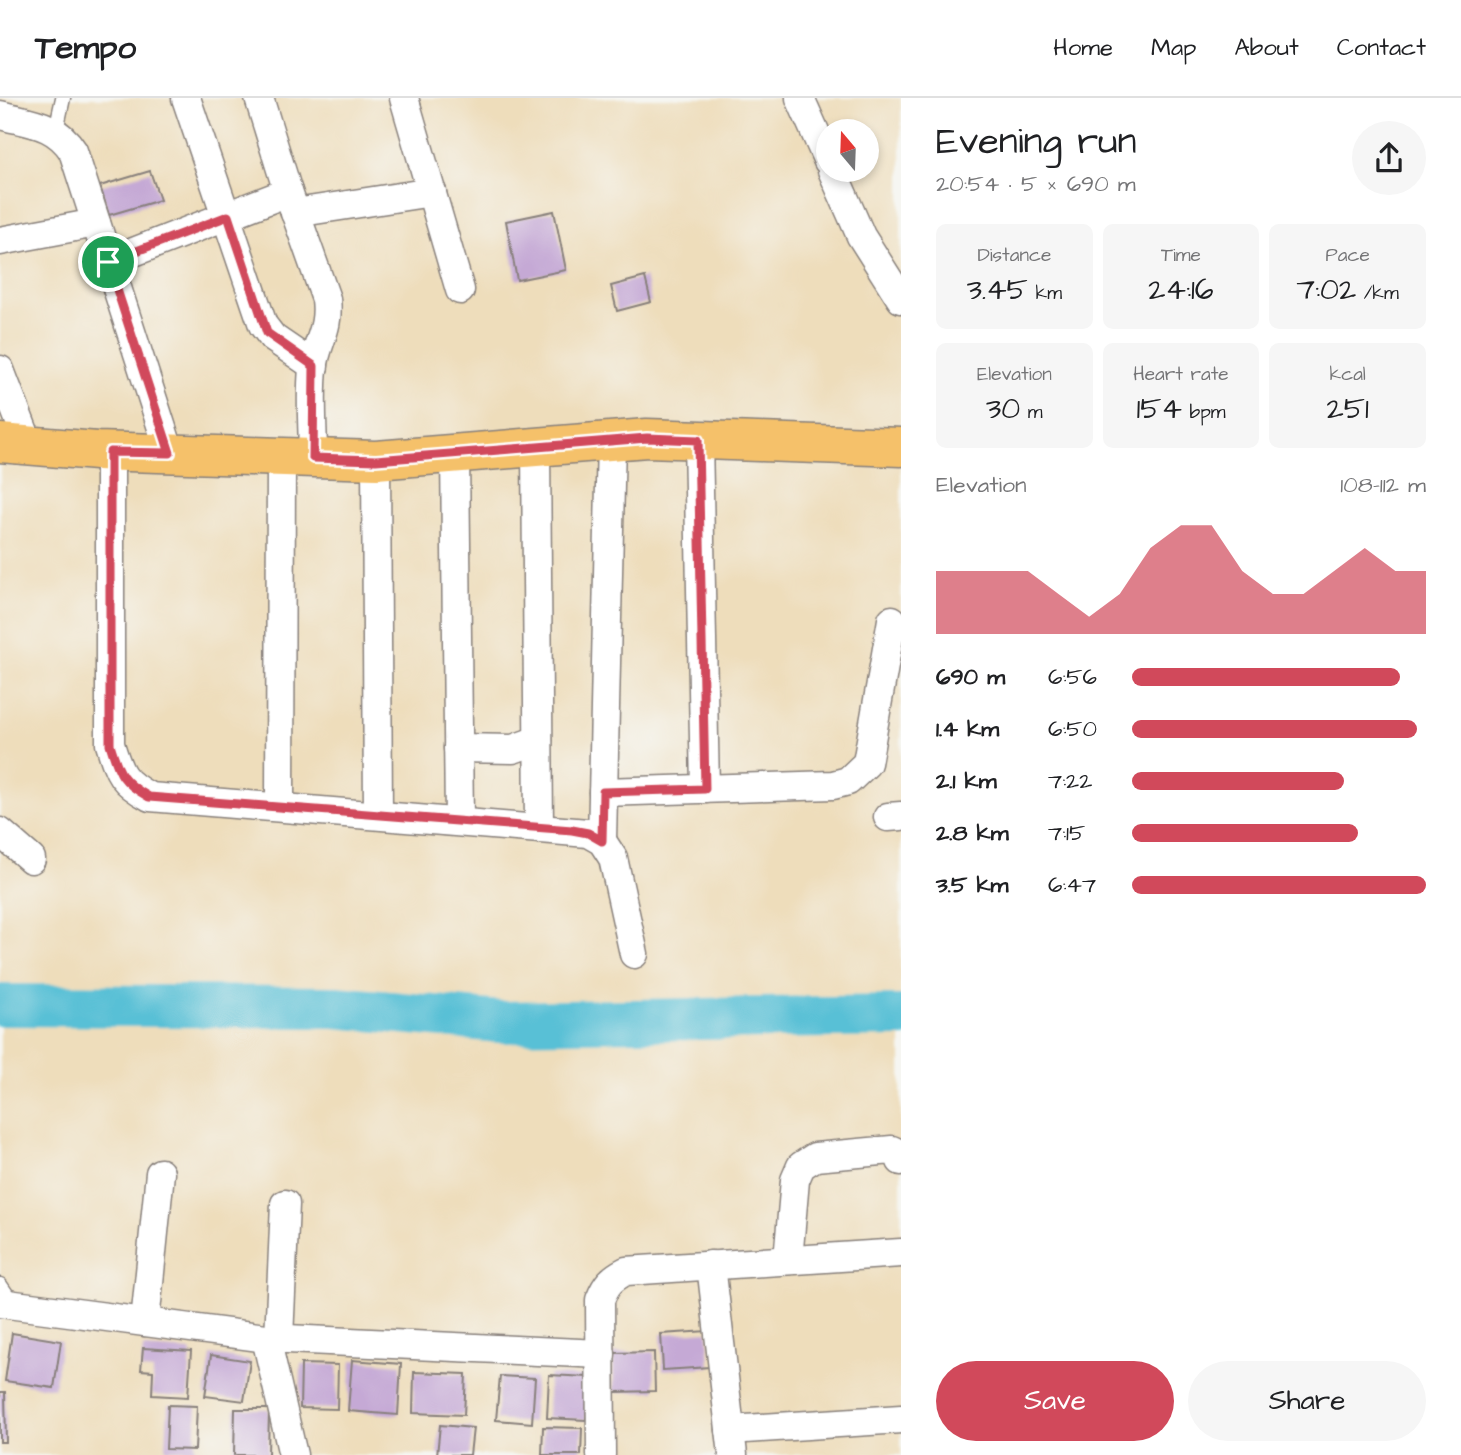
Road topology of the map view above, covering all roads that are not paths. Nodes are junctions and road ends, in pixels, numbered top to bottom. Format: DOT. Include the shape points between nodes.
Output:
graph roads {
  1 [pos="63,98"];
  2 [pos="186,98"];
  3 [pos="259,98"];
  4 [pos="404,98"];
  5 [pos="800,98"];
  6 [pos="0,115"];
  7 [pos="56,131"];
  8 [pos="816,134"];
  9 [pos="837,182"];
  10 [pos="432,192"];
  11 [pos="292,203"];
  12 [pos="228,216"];
  13 [pos="96,223"];
  14 [pos="0,241"];
  15 [pos="108,262"];
  16 [pos="460,290"];
  17 [pos="901,299"];
  18 [pos="314,366"];
  19 [pos="0,370"];
  20 [pos="611,440"];
  21 [pos="698,440"];
  22 [pos="14,444"];
  23 [pos="536,447"];
  24 [pos="901,447"];
  25 [pos="110,452"];
  26 [pos="170,453"];
  27 [pos="455,454"];
  28 [pos="297,458"];
  29 [pos="376,460"];
  30 [pos="892,620"];
  31 [pos="538,740"];
  32 [pos="458,748"];
  33 [pos="705,789"];
  34 [pos="603,792"];
  35 [pos="280,807"];
  36 [pos="378,815"];
  37 [pos="459,821"];
  38 [pos="539,828"];
  39 [pos="0,832"];
  40 [pos="602,841"];
  41 [pos="31,859"];
  42 [pos="634,954"];
  43 [pos="901,1161"];
  44 [pos="160,1173"];
  45 [pos="285,1205"];
  46 [pos="901,1253"];
  47 [pos="788,1260"];
  48 [pos="711,1265"];
  49 [pos="5,1298"];
  50 [pos="145,1322"];
  51 [pos="272,1338"];
  52 [pos="601,1354"];
  53 [pos="901,1419"];
  54 [pos="732,1442"];
  55 [pos="293,1455"];
  56 [pos="601,1455"];
  1 -- 7 [label="lane"];
  2 -- 12 [label="street"];
  3 -- 11 [label="street"];
  4 -- 10 [label="street"];
  5 -- 8 [label="street"];
  6 -- 7 [label="street"];
  7 -- 13 [label="street" via="73,151"];
  9 -- 17 [label="street" via="862,236"];
  10 -- 11 [label="street"];
  10 -- 16 [label="street"];
  11 -- 12 [label="street"];
  11 -- 18 [label="street" via="326,299 326,329"];
  12 -- 15 [label="street"];
  12 -- 18 [label="street" via="267,333"];
  13 -- 14 [label="street"];
  13 -- 15 [label="street"];
  15 -- 26 [label="street"];
  18 -- 28 [label="street"];
  19 -- 22 [label="street"];
  20 -- 21 [label="main road"];
  20 -- 23 [label="main road"];
  20 -- 34 [label="street"];
  21 -- 24 [label="main road"];
  21 -- 33 [label="street"];
  22 -- 25 [label="main road"];
  23 -- 27 [label="main road"];
  23 -- 31 [label="street"];
  25 -- 26 [label="main road"];
  25 -- 35 [label="street" via="110,744 116,765 129,786 149,797"];
  26 -- 28 [label="main road"];
  27 -- 29 [label="main road"];
  27 -- 32 [label="street"];
  28 -- 29 [label="main road"];
  28 -- 35 [label="street"];
  29 -- 36 [label="street"];
  30 -- 33 [label="street" via="867,763 858,774 833,785"];
  31 -- 32 [label="street" via="513,749"];
  31 -- 38 [label="street"];
  32 -- 37 [label="street"];
  33 -- 34 [label="street"];
  34 -- 40 [label="street"];
  35 -- 36 [label="street"];
  36 -- 37 [label="street"];
  37 -- 38 [label="street"];
  38 -- 40 [label="street" via="588,833"];
  39 -- 41 [label="street"];
  40 -- 42 [label="street" via="613,858"];
  43 -- 47 [label="street" via="900,1154 892,1150 815,1157 800,1166"];
  44 -- 50 [label="street"];
  45 -- 51 [label="street"];
  46 -- 47 [label="street"];
  47 -- 48 [label="street"];
  48 -- 52 [label="street" via="626,1270 612,1277 600,1300"];
  48 -- 54 [label="street"];
  49 -- 50 [label="street"];
  50 -- 51 [label="street"];
  51 -- 52 [label="street"];
  51 -- 55 [label="street"];
  52 -- 56 [label="street"];
  53 -- 54 [label="street"];
}
